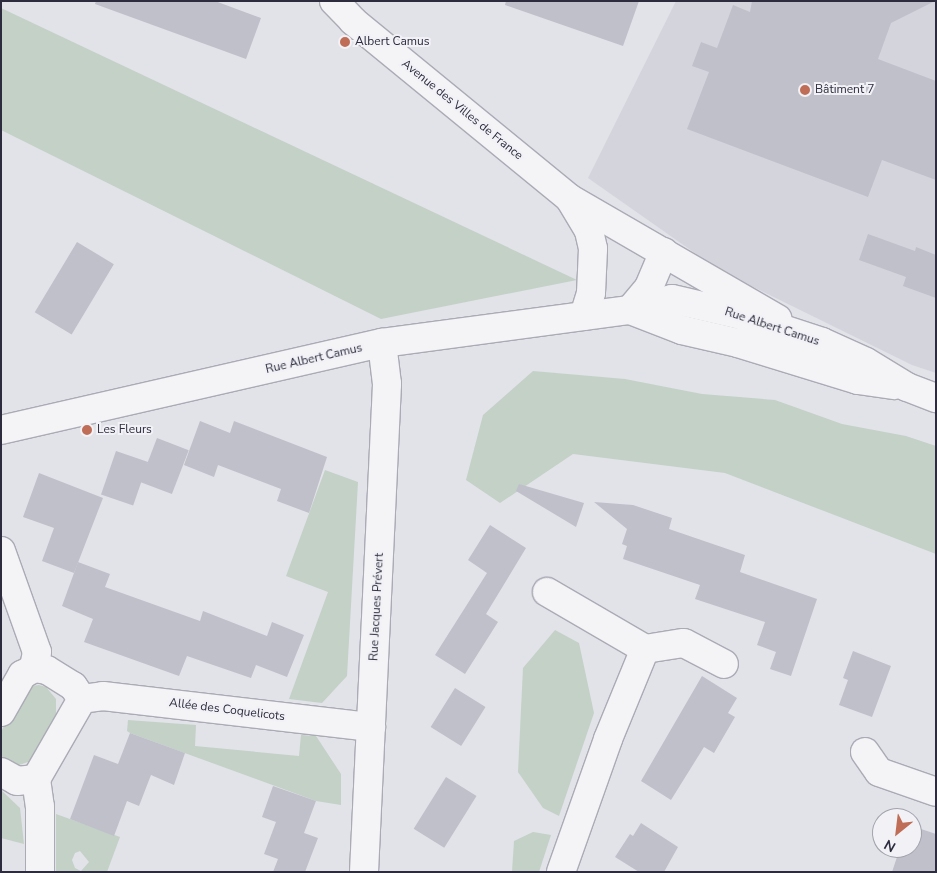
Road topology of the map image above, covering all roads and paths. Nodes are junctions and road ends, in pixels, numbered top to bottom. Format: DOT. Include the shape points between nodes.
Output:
graph roads {
  1 [pos="334,1"];
  2 [pos="569,198"];
  3 [pos="664,252"];
  4 [pos="630,310"];
  5 [pos="584,316"];
  6 [pos="822,342"];
  7 [pos="382,343"];
  8 [pos="907,387"];
  9 [pos="936,398"];
  10 [pos="1,430"];
  11 [pos="1,551"];
  12 [pos="547,592"];
  13 [pos="645,649"];
  14 [pos="724,664"];
  15 [pos="34,668"];
  16 [pos="82,699"];
  17 [pos="1,712"];
  18 [pos="371,727"];
  19 [pos="865,752"];
  20 [pos="1,772"];
  21 [pos="36,779"];
  22 [pos="936,792"];
  23 [pos="40,872"];
  24 [pos="364,872"];
  25 [pos="561,872"];
  1 -- 2 [label="street, Avenue des Villes de France" via="353,21"];
  2 -- 3 [label="street, Avenue des Villes de France"];
  2 -- 5 [label="street, Avenue des Villes de France" via="588,231 593,249 591,293"];
  3 -- 4 [label="street" via="649,287"];
  3 -- 6 [label="street, Avenue des Villes de France" via="734,296"];
  4 -- 5 [label="street, Rue Albert Camus"];
  4 -- 6 [label="street, Rue Albert Camus" via="672,299 740,315"];
  4 -- 8 [label="street, Rue Albert Camus" via="682,330 738,343 858,380"];
  5 -- 7 [label="street, Rue Albert Camus"];
  6 -- 8 [label="street, Rue Albert Camus" via="866,362"];
  7 -- 10 [label="street, Rue Albert Camus"];
  7 -- 18 [label="street, Rue Jacques Prévert" via="387,384"];
  8 -- 9 [label="street, Rue Albert Camus"];
  11 -- 15 [label="street" via="37,652"];
  12 -- 13 [label="street"];
  13 -- 14 [label="street" via="684,643"];
  13 -- 25 [label="street" via="608,739"];
  15 -- 16 [label="street" via="47,670 73,686"];
  15 -- 17 [label="street" via="22,676"];
  16 -- 18 [label="street, Allée des Coquelicots" via="103,696"];
  16 -- 21 [label="street"];
  18 -- 24 [label="street, Rue Jacques Prévert"];
  19 -- 22 [label="street" via="879,772"];
  20 -- 21 [label="street" via="17,781"];
  21 -- 23 [label="street" via="40,807"];
}
